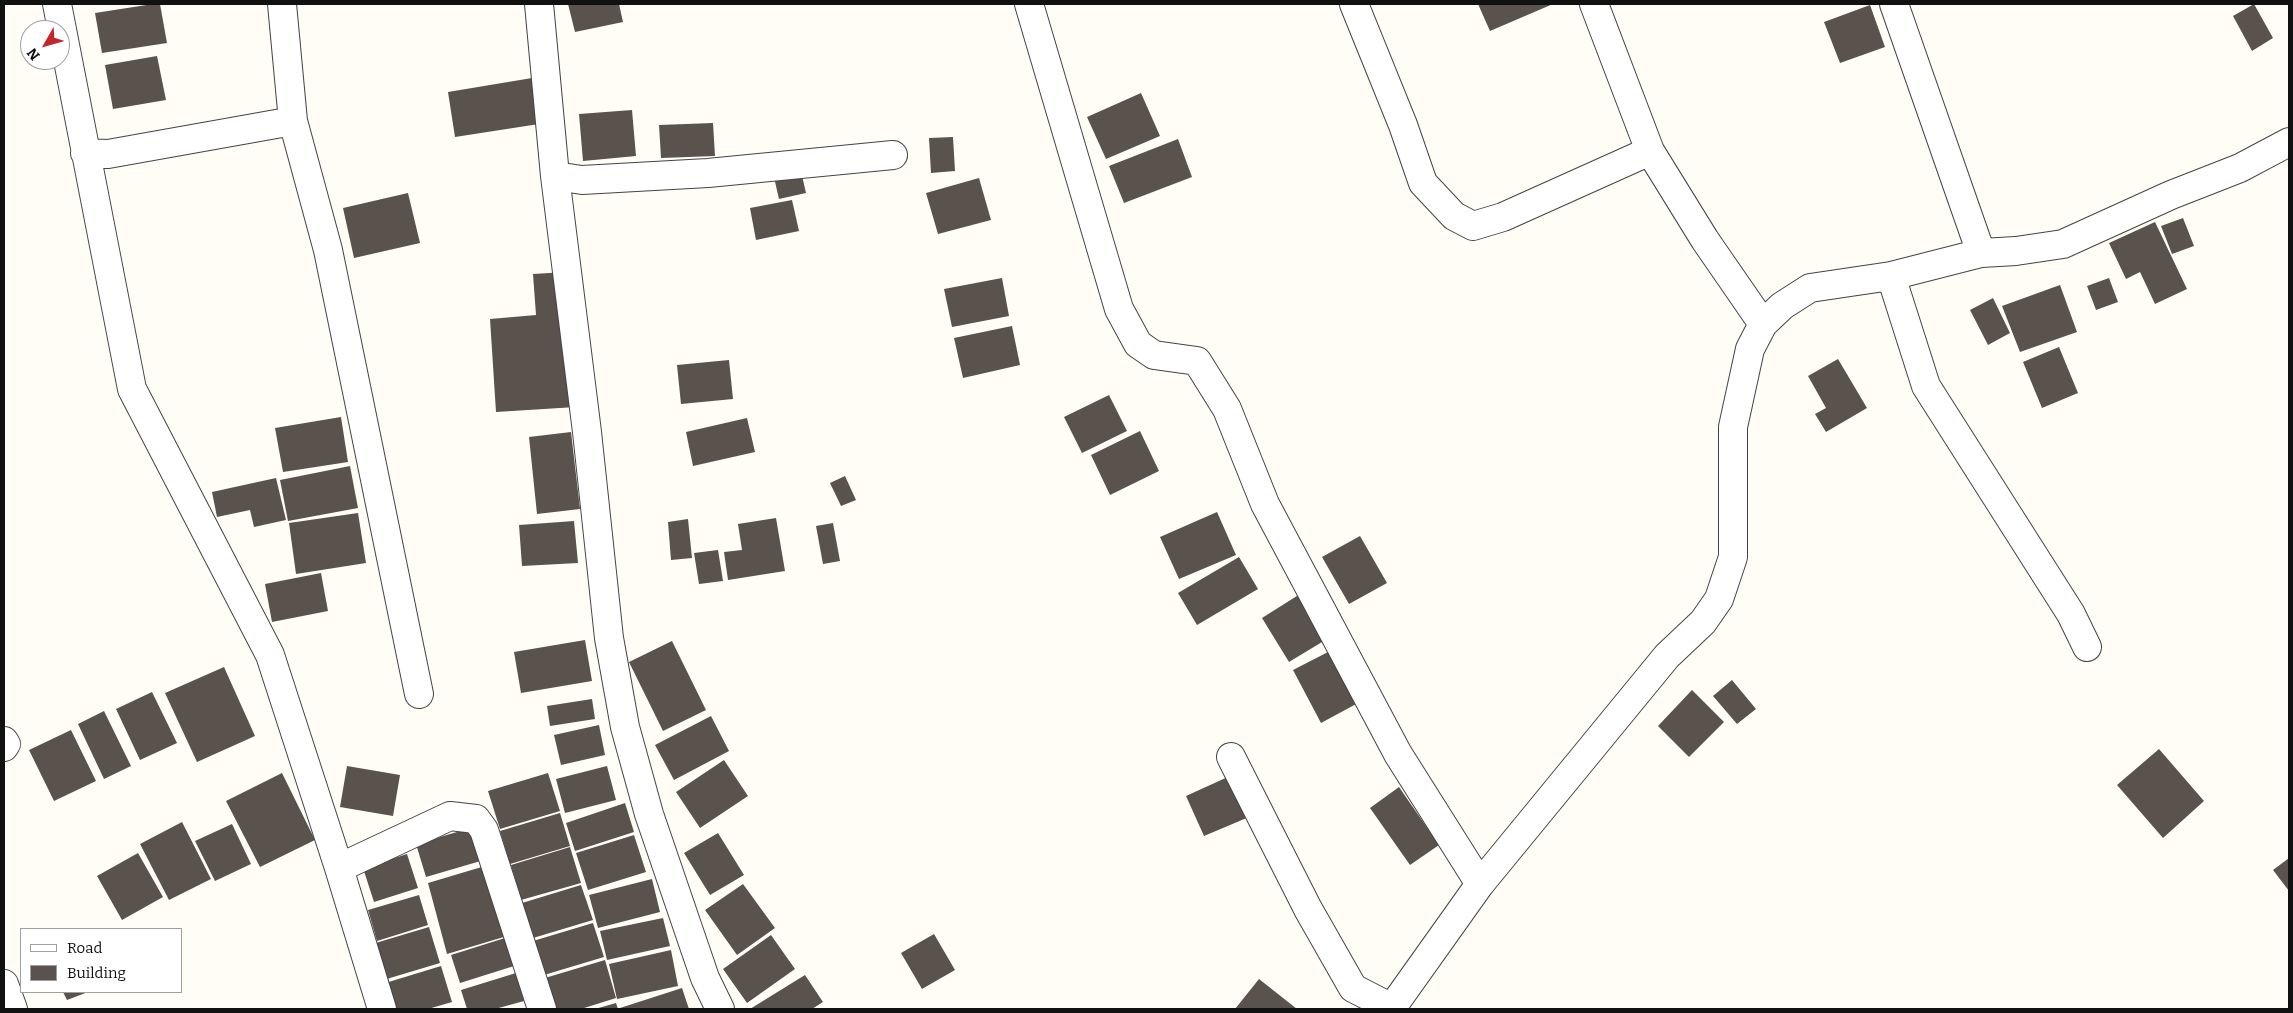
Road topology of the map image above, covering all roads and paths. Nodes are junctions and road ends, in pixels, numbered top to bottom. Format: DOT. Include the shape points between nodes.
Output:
graph roads {
  1 [pos="57,4"];
  2 [pos="282,4"];
  3 [pos="539,4"];
  4 [pos="1029,4"];
  5 [pos="1354,4"];
  6 [pos="1594,4"];
  7 [pos="1894,4"];
  8 [pos="293,121"];
  9 [pos="2289,142"];
  10 [pos="1650,151"];
  11 [pos="85,153"];
  12 [pos="893,155"];
  13 [pos="556,176"];
  14 [pos="1980,253"];
  15 [pos="1891,276"];
  16 [pos="1763,324"];
  17 [pos="2087,647"];
  18 [pos="419,694"];
  19 [pos="4,741"];
  20 [pos="4,747"];
  21 [pos="1231,757"];
  22 [pos="339,868"];
  23 [pos="1480,884"];
  24 [pos="4,984"];
  25 [pos="1392,1008"];
  26 [pos="13,1009"];
  27 [pos="382,1009"];
  28 [pos="542,1009"];
  29 [pos="720,1009"];
  1 -- 11 [label="street"];
  2 -- 8 [label="street"];
  3 -- 13 [label="street"];
  4 -- 23 [label="street" via="1119,308 1138,344 1154,355 1196,361 1213,384 1228,409 1274,520 1398,754"];
  5 -- 10 [label="street" via="1423,183 1454,216 1473,226 1503,217"];
  6 -- 10 [label="street"];
  7 -- 14 [label="street"];
  8 -- 11 [label="street" via="108,154"];
  8 -- 18 [label="street" via="328,250"];
  9 -- 14 [label="street" via="2240,168 2063,244"];
  10 -- 16 [label="street" via="1704,240"];
  11 -- 22 [label="street" via="132,389 270,655"];
  12 -- 13 [label="street" via="708,173 582,180"];
  13 -- 29 [label="street" via="609,638 625,728 652,823 705,978"];
  14 -- 15 [label="street"];
  15 -- 16 [label="street" via="1810,288 1782,306"];
  15 -- 17 [label="street" via="1926,386 2057,591"];
  16 -- 23 [label="street" via="1750,349 1733,427 1733,557 1719,599 1703,622 1667,656"];
  19 -- 20 [label="street"];
  21 -- 25 [label="street" via="1308,909 1353,988"];
  22 -- 27 [label="street"];
  22 -- 28 [label="street" via="450,816 476,819 484,830"];
  23 -- 25 [label="street"];
  24 -- 26 [label="street"];
}
